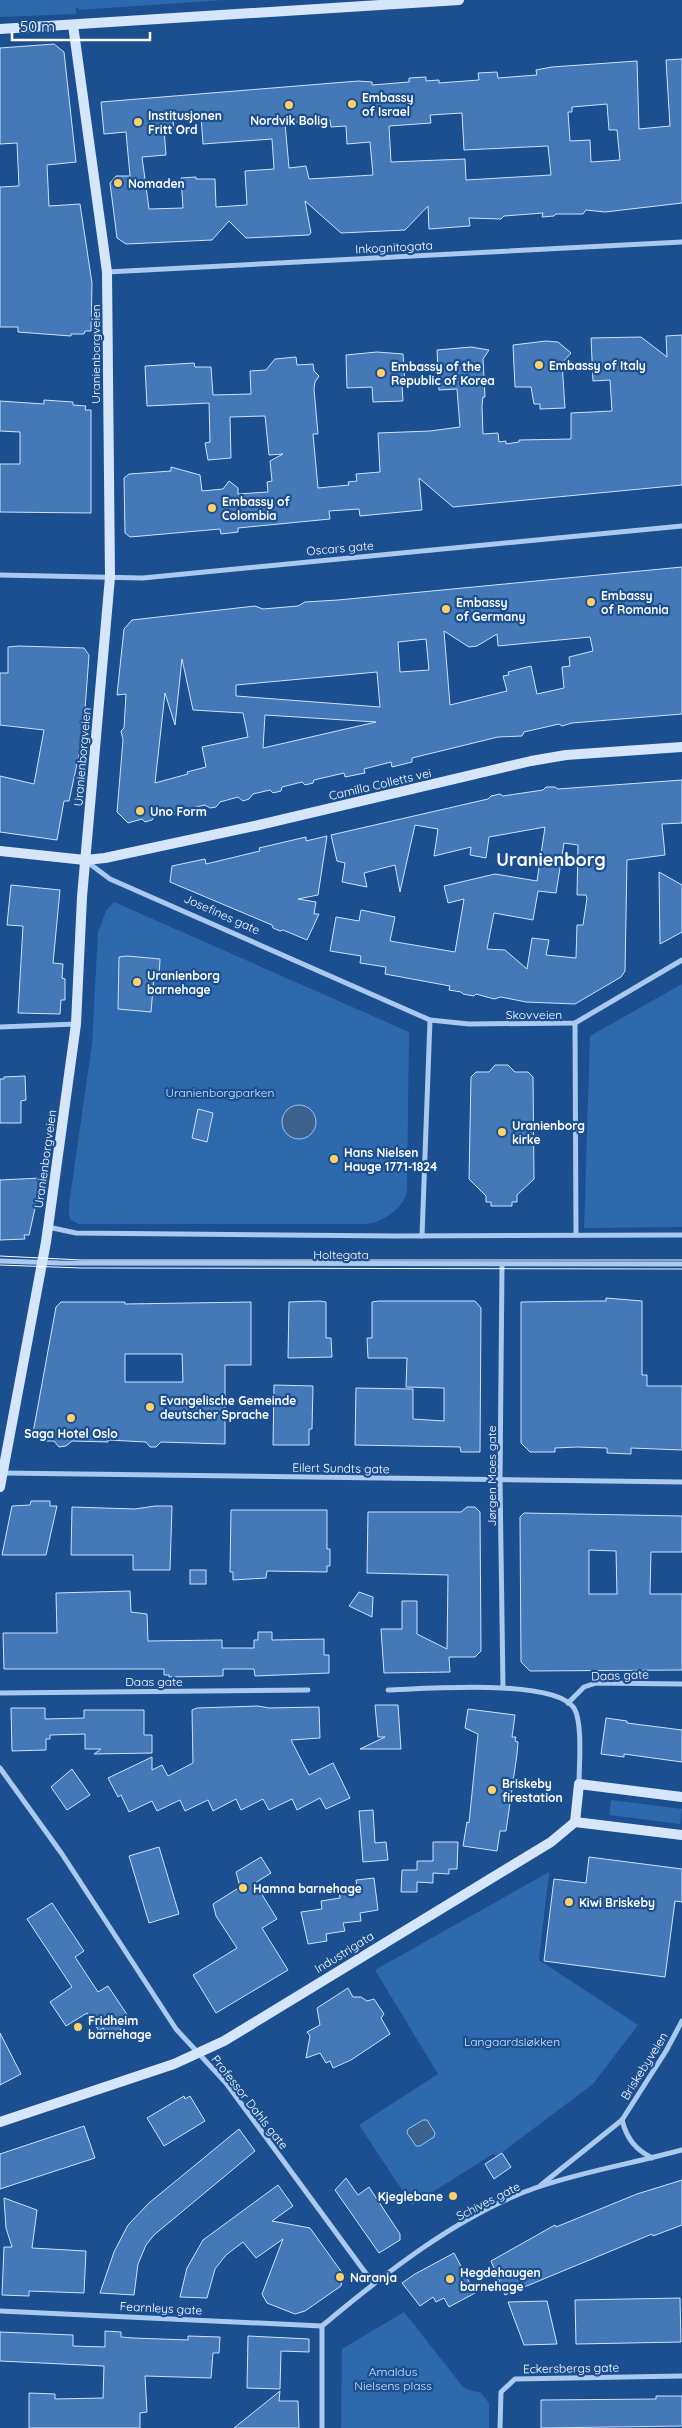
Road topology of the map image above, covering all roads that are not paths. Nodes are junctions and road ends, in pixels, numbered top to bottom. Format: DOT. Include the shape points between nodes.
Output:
graph roads {
  1 [pos="460,0"];
  2 [pos="73,25"];
  3 [pos="0,29"];
  4 [pos="682,242"];
  5 [pos="107,272"];
  6 [pos="682,526"];
  7 [pos="0,575"];
  8 [pos="110,577"];
  9 [pos="682,747"];
  10 [pos="0,851"];
  11 [pos="85,860"];
  12 [pos="682,960"];
  13 [pos="430,1020"];
  14 [pos="76,1024"];
  15 [pos="575,1024"];
  16 [pos="0,1028"];
  17 [pos="48,1226"];
  18 [pos="576,1235"];
  19 [pos="682,1235"];
  20 [pos="422,1236"];
  21 [pos="0,1261"];
  22 [pos="42,1262"];
  23 [pos="682,1264"];
  24 [pos="502,1265"];
  25 [pos="1,1473"];
  26 [pos="500,1481"];
  27 [pos="682,1482"];
  28 [pos="0,1487"];
  29 [pos="682,1684"];
  30 [pos="503,1687"];
  31 [pos="308,1690"];
  32 [pos="388,1690"];
  33 [pos="0,1693"];
  34 [pos="568,1703"];
  35 [pos="0,1768"];
  36 [pos="579,1784"];
  37 [pos="682,1797"];
  38 [pos="575,1822"];
  39 [pos="682,1835"];
  40 [pos="682,2021"];
  41 [pos="200,2054"];
  42 [pos="622,2120"];
  43 [pos="0,2122"];
  44 [pos="682,2150"];
  45 [pos="652,2158"];
  46 [pos="539,2187"];
  47 [pos="374,2283"];
  48 [pos="0,2311"];
  49 [pos="322,2326"];
  50 [pos="682,2376"];
  51 [pos="322,2428"];
  52 [pos="500,2428"];
  1 -- 2 [label="street"];
  2 -- 3 [label="street"];
  2 -- 5 [label="street, Uranienborgveien"];
  4 -- 5 [label="street, Inkognitogata"];
  5 -- 8 [label="street, Uranienborgveien"];
  6 -- 8 [label="street, Oscars gate" via="143,578"];
  7 -- 8 [label="street, Oscars gate"];
  8 -- 11 [label="street, Uranienborgveien"];
  9 -- 11 [label="street, Camilla Colletts vei" via="566,755 531,761 259,825"];
  10 -- 11 [label="street"];
  11 -- 13 [label="street, Josefines gate" via="110,879"];
  11 -- 14 [label="street, Uranienborgveien"];
  12 -- 15 [label="street, Skovveien"];
  13 -- 15 [label="street, Skovveien" via="469,1024"];
  13 -- 20 [label="street"];
  14 -- 16 [label="street"];
  14 -- 17 [label="street, Uranienborgveien"];
  15 -- 18 [label="street"];
  17 -- 20 [label="street, Holtegata" via="76,1233"];
  17 -- 22 [label="street, Uranienborgveien"];
  18 -- 19 [label="street, Holtegata"];
  18 -- 20 [label="street, Holtegata"];
  21 -- 22 [label="street, Holtegata"];
  22 -- 24 [label="street, Holtegata"];
  22 -- 25 [label="street, Uranienborgveien"];
  23 -- 24 [label="street, Holtegata"];
  24 -- 26 [label="street, Jørgen Moes gate"];
  25 -- 26 [label="street, Eilert Sundts gate"];
  25 -- 28 [label="street, Uranienborgveien"];
  26 -- 27 [label="street, Eilert Sundts gate"];
  26 -- 30 [label="street, Jørgen Moes gate"];
  29 -- 34 [label="street, Daas gate" via="596,1683 584,1687"];
  30 -- 32 [label="street"];
  30 -- 34 [label="street" via="547,1694"];
  31 -- 33 [label="street, Daas gate"];
  34 -- 36 [label="street" via="577,1717"];
  35 -- 41 [label="street, Professor Dahls gate" via="62,1854 176,2029"];
  36 -- 37 [label="street"];
  36 -- 38 [label="street"];
  38 -- 39 [label="street"];
  38 -- 41 [label="street, Industrigata" via="551,1842 468,1894"];
  40 -- 42 [label="street, Briskebyveien"];
  41 -- 43 [label="street, Industrigata"];
  41 -- 47 [label="street, Professor Dahls gate" via="226,2083"];
  42 -- 45 [label="street" via="626,2134 637,2149"];
  42 -- 46 [label="street, Briskebyveien"];
  44 -- 45 [label="street, Schives gate"];
  45 -- 46 [label="street, Schives gate"];
  46 -- 47 [label="street, Schives gate" via="500,2202 429,2244"];
  47 -- 49 [label="street"];
  48 -- 49 [label="street, Fearnleys gate"];
  49 -- 51 [label="street"];
  50 -- 52 [label="street, Eckersbergs gate" via="515,2378 502,2392"];
}
